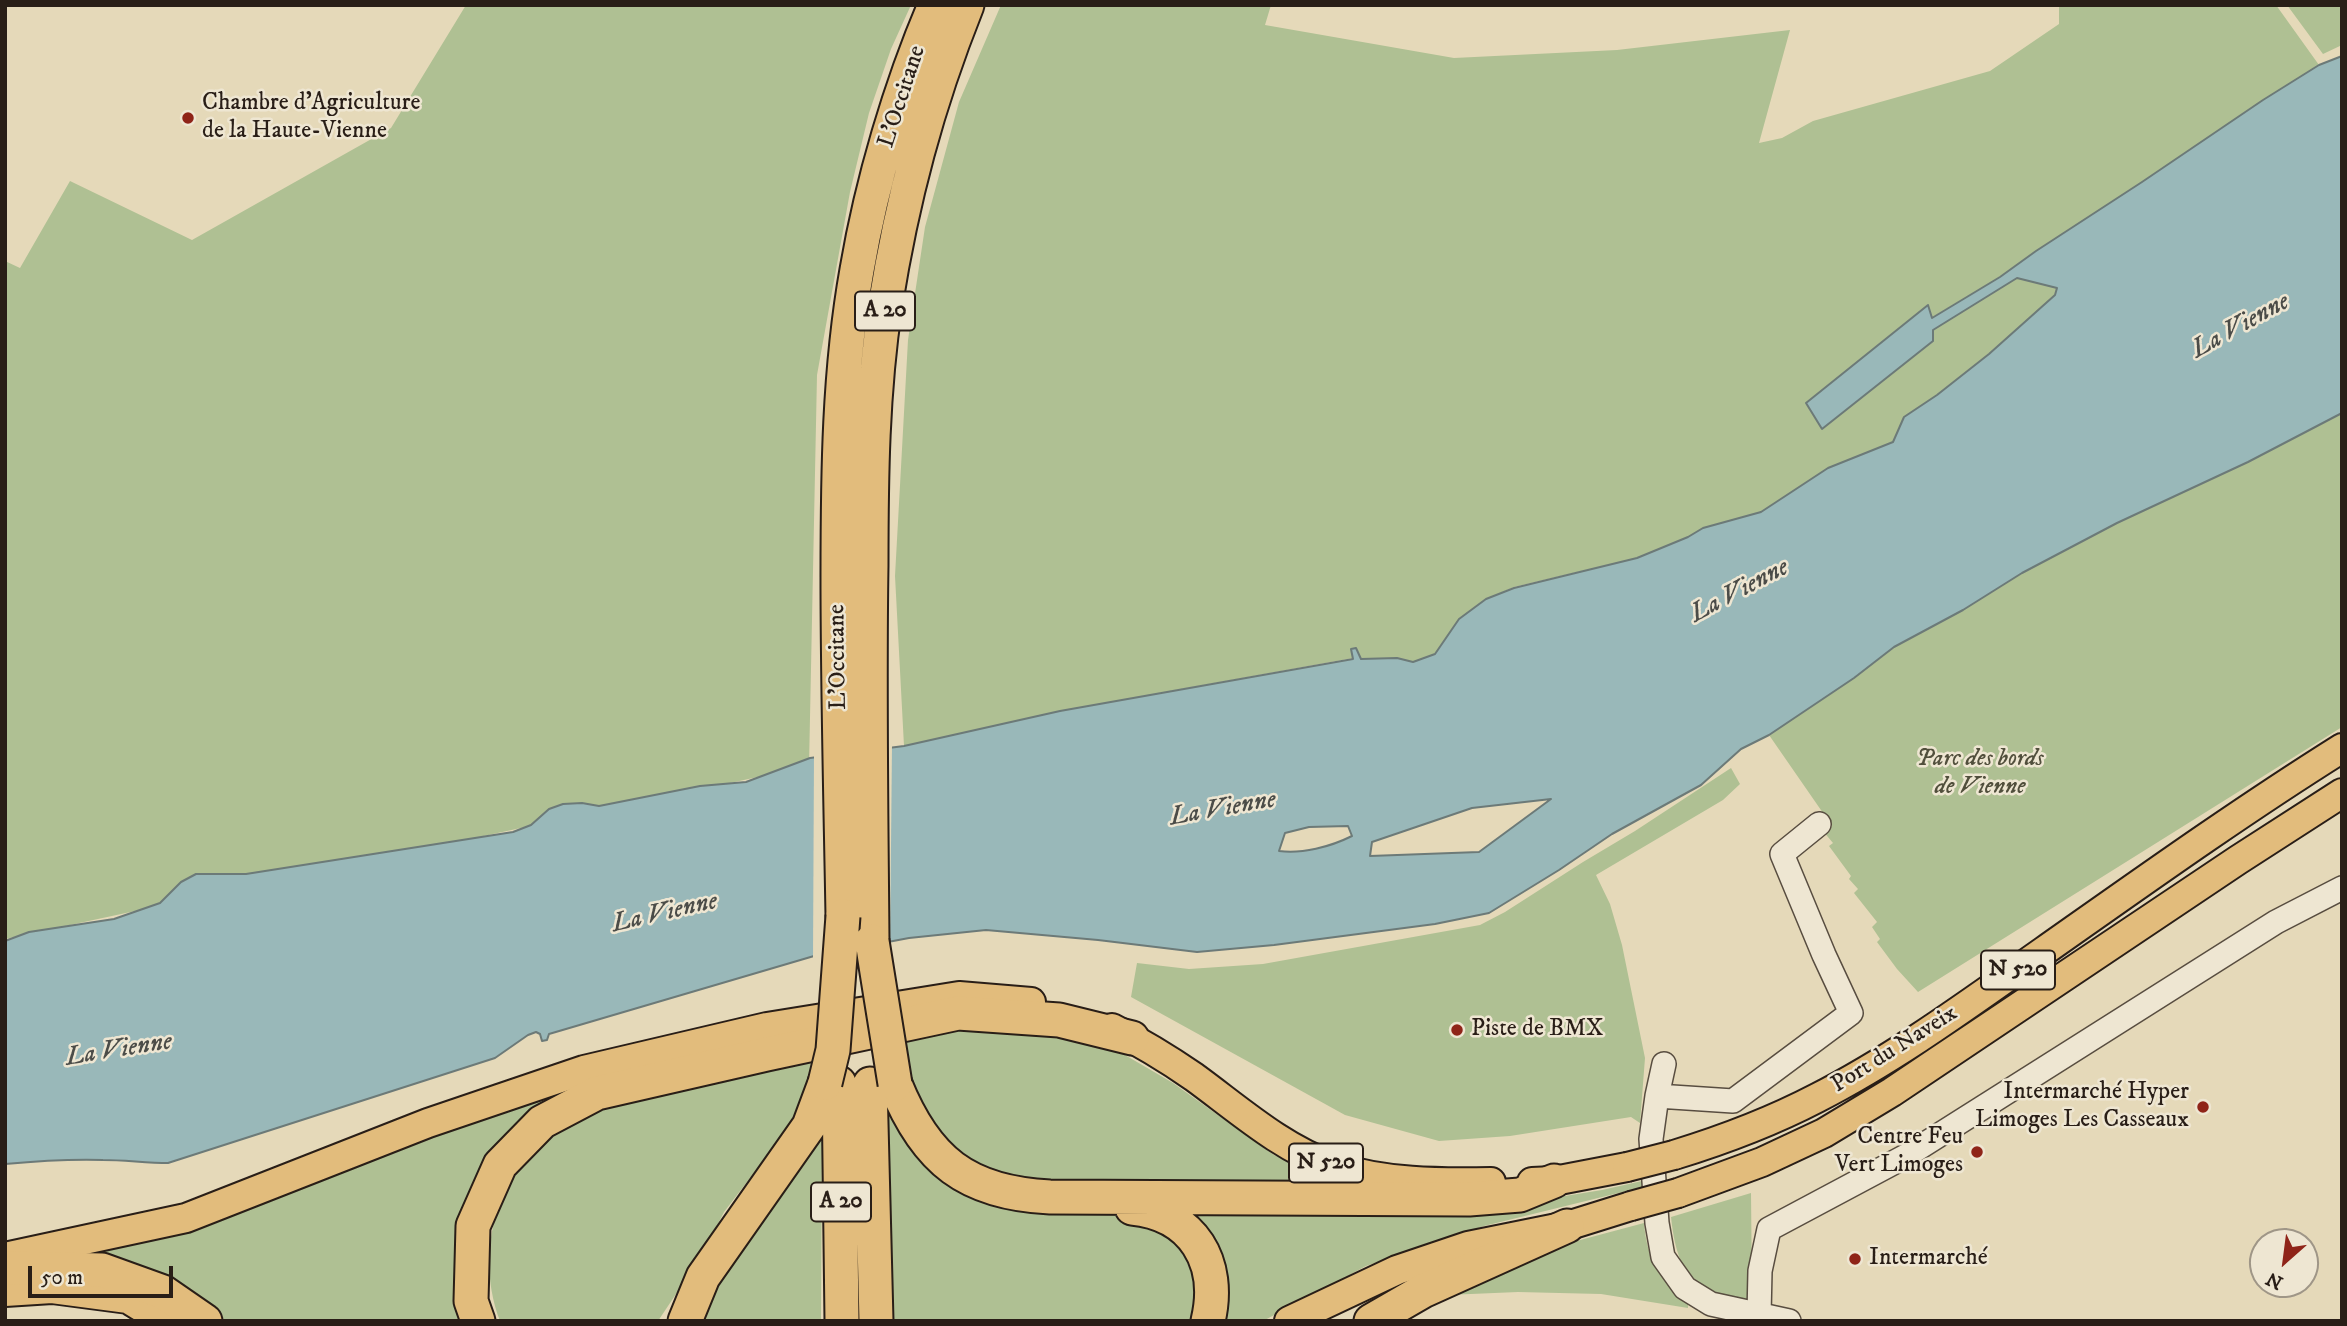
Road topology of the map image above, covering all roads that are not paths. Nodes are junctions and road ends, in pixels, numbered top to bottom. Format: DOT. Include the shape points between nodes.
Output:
graph roads {
  1 [pos="935,5"];
  2 [pos="967,5"];
  3 [pos="854,628"];
  4 [pos="2342,748"];
  5 [pos="2342,793"];
  6 [pos="1819,824"];
  7 [pos="2342,888"];
  8 [pos="1132,1038"];
  9 [pos="1664,1064"];
  10 [pos="857,1083"];
  11 [pos="1657,1096"];
  12 [pos="1554,1181"];
  13 [pos="1084,1197"];
  14 [pos="1567,1226"];
  15 [pos="5,1257"];
  16 [pos="5,1268"];
  17 [pos="703,1277"];
  18 [pos="5,1292"];
  19 [pos="1759,1315"];
  20 [pos="164,1321"];
  21 [pos="205,1321"];
  22 [pos="478,1321"];
  23 [pos="672,1321"];
  24 [pos="685,1321"];
  25 [pos="842,1321"];
  26 [pos="876,1321"];
  27 [pos="1208,1321"];
  28 [pos="1289,1321"];
  29 [pos="1371,1321"];
  30 [pos="1789,1321"];
  1 -- 3 [label="highway, L'Occitane / A 20" via="872,195 856,271 841,427"];
  2 -- 3 [label="highway, L'Occitane / A 20" via="926,118 906,194 885,309"];
  3 -- 10 [label="highway, L'Occitane / A 20, bridge" via="872,941"];
  3 -- 10 [label="highway, L'Occitane / A 20, bridge" via="833,1050"];
  4 -- 12 [label="main road, Port du Naveix / N 520, bridge" via="1896,1053 1816,1099 1674,1155"];
  5 -- 14 [label="main road, Port du Naveix / N 520, bridge" via="1824,1133 1678,1193"];
  6 -- 11 [label="street" via="1783,854 1851,1013 1732,1101"];
  7 -- 19 [label="street" via="2276,922 1906,1156 1769,1229 1760,1271"];
  8 -- 12 [label="main road, N 520" via="1261,1127 1332,1166 1404,1180"];
  8 -- 15 [label="main road" via="1065,1005 959,996 767,1027 584,1070 428,1123 186,1218"];
  8 -- 22 [label="highway" via="1059,1020 958,1013 597,1093 542,1122 500,1165 473,1226 471,1301"];
  9 -- 11 [label="street"];
  10 -- 13 [label="highway" via="915,1126 939,1158 958,1173 1007,1193"];
  10 -- 17 [label="highway" via="809,1126"];
  10 -- 25 [label="highway, A 20"];
  10 -- 26 [label="highway, A 20"];
  11 -- 19 [label="street" via="1651,1139 1663,1257 1685,1288 1711,1304"];
  12 -- 13 [label="highway" via="1520,1195 1469,1199"];
  13 -- 27 [label="highway" via="1164,1215 1187,1231 1209,1268 1213,1291"];
  14 -- 28 [label="main road, N 520" via="1468,1246 1396,1270"];
  14 -- 29 [label="highway" via="1423,1291"];
  16 -- 21 [label="highway" via="102,1270 163,1292"];
  17 -- 23 [label="highway"];
  17 -- 24 [label="highway"];
  18 -- 20 [label="main road" via="52,1289 128,1299"];
  19 -- 30 [label="street"];
}
